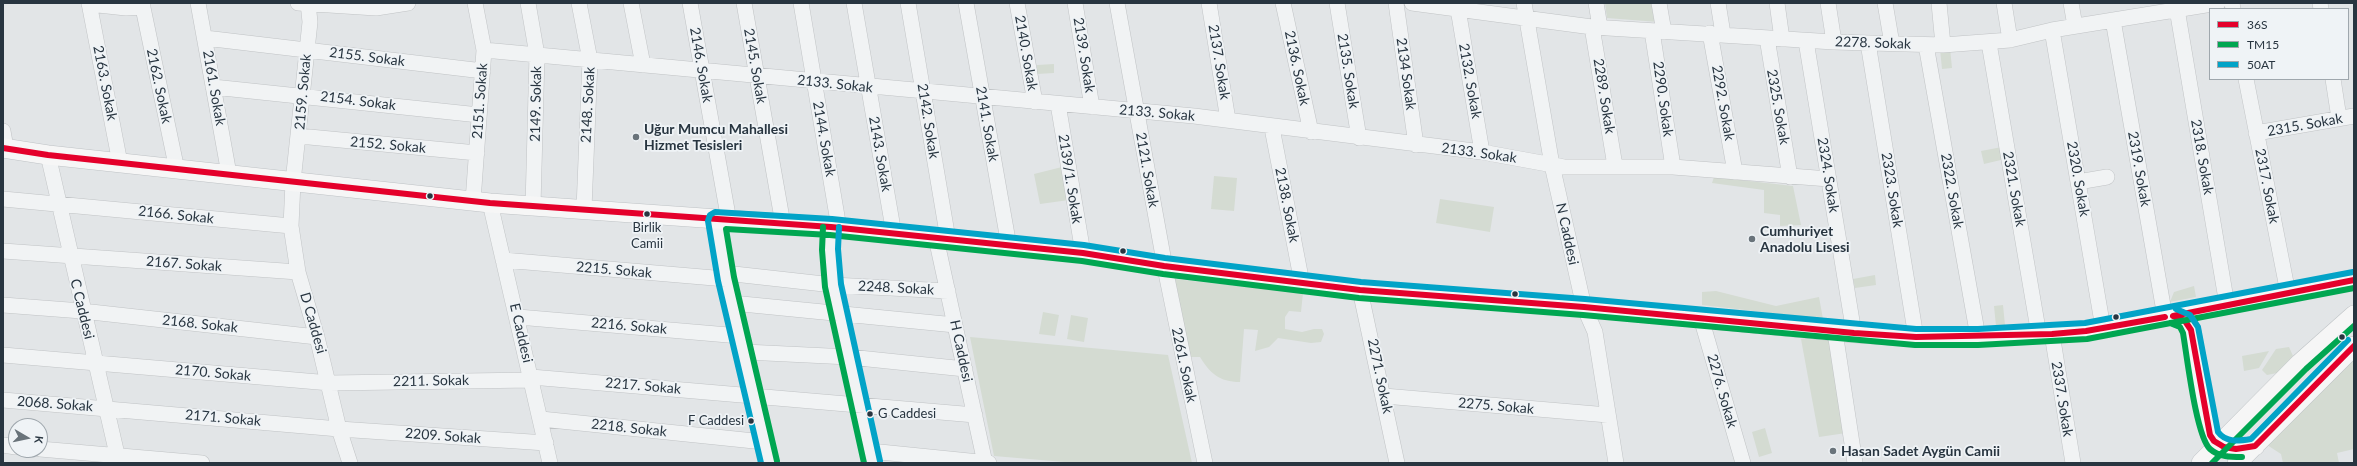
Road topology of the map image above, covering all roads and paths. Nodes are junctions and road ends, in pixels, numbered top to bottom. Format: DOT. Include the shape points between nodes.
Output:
graph roads {
  1 [pos="198,3"];
  2 [pos="305,3"];
  3 [pos="408,3"];
  4 [pos="475,3"];
  5 [pos="528,3"];
  6 [pos="579,3"];
  7 [pos="631,3"];
  8 [pos="690,3"];
  9 [pos="744,3"];
  10 [pos="801,3"];
  11 [pos="854,3"];
  12 [pos="908,3"];
  13 [pos="966,3"];
  14 [pos="1017,3"];
  15 [pos="1075,3"];
  16 [pos="1117,3"];
  17 [pos="1209,3"];
  18 [pos="1283,3"];
  19 [pos="1337,3"];
  20 [pos="1396,3"];
  21 [pos="1412,3"];
  22 [pos="1596,3"];
  23 [pos="1659,3"];
  24 [pos="1718,3"];
  25 [pos="1776,3"];
  26 [pos="1828,3"];
  27 [pos="1885,3"];
  28 [pos="1939,3"];
  29 [pos="2004,3"];
  30 [pos="2071,3"];
  31 [pos="89,4"];
  32 [pos="2209,4"];
  33 [pos="142,5"];
  34 [pos="365,5"];
  35 [pos="1457,6"];
  36 [pos="2176,9"];
  37 [pos="1525,10"];
  38 [pos="2134,10"];
  39 [pos="2113,20"];
  40 [pos="2075,26"];
  41 [pos="1596,27"];
  42 [pos="2052,30"];
  43 [pos="1658,31"];
  44 [pos="1717,33"];
  45 [pos="204,38"];
  46 [pos="1767,38"];
  47 [pos="1782,39"];
  48 [pos="1806,40"];
  49 [pos="2010,40"];
  50 [pos="1834,42"];
  51 [pos="1868,43"];
  52 [pos="1989,43"];
  53 [pos="1892,44"];
  54 [pos="1926,45"];
  55 [pos="1943,45"];
  56 [pos="307,50"];
  57 [pos="484,50"];
  58 [pos="537,55"];
  59 [pos="590,60"];
  60 [pos="643,65"];
  61 [pos="483,71"];
  62 [pos="702,71"];
  63 [pos="757,76"];
  64 [pos="2246,80"];
  65 [pos="2332,80"];
  66 [pos="814,82"];
  67 [pos="214,87"];
  68 [pos="869,87"];
  69 [pos="923,93"];
  70 [pos="303,95"];
  71 [pos="982,96"];
  72 [pos="1035,102"];
  73 [pos="1058,104"];
  74 [pos="1092,107"];
  75 [pos="1136,111"];
  76 [pos="479,115"];
  77 [pos="2347,117"];
  78 [pos="1228,120"];
  79 [pos="1272,128"];
  80 [pos="1310,132"];
  81 [pos="2256,133"];
  82 [pos="299,136"];
  83 [pos="1360,138"];
  84 [pos="4,143"];
  85 [pos="1416,145"];
  86 [pos="1482,152"];
  87 [pos="477,153"];
  88 [pos="48,155"];
  89 [pos="120,163"];
  90 [pos="1552,165"];
  91 [pos="1615,166"];
  92 [pos="1673,167"];
  93 [pos="177,170"];
  94 [pos="1736,172"];
  95 [pos="229,174"];
  96 [pos="1790,176"];
  97 [pos="2107,177"];
  98 [pos="1829,180"];
  99 [pos="293,182"];
  100 [pos="2078,182"];
  101 [pos="3,199"];
  102 [pos="482,202"];
  103 [pos="60,203"];
  104 [pos="533,206"];
  105 [pos="584,209"];
  106 [pos="722,220"];
  107 [pos="783,224"];
  108 [pos="292,226"];
  109 [pos="835,227"];
  110 [pos="894,234"];
  111 [pos="942,239"];
  112 [pos="1009,246"];
  113 [pos="3,251"];
  114 [pos="1082,253"];
  115 [pos="70,256"];
  116 [pos="503,260"];
  117 [pos="1164,266"];
  118 [pos="298,272"];
  119 [pos="726,276"];
  120 [pos="2354,280"];
  121 [pos="1302,283"];
  122 [pos="833,285"];
  123 [pos="1360,290"];
  124 [pos="948,291"];
  125 [pos="2288,293"];
  126 [pos="732,302"];
  127 [pos="3,305"];
  128 [pos="2227,305"];
  129 [pos="1584,307"];
  130 [pos="82,311"];
  131 [pos="839,313"];
  132 [pos="2354,314"];
  133 [pos="2169,316"];
  134 [pos="518,317"];
  135 [pos="1701,318"];
  136 [pos="955,325"];
  137 [pos="2103,328"];
  138 [pos="1835,332"];
  139 [pos="1854,333"];
  140 [pos="2045,334"];
  141 [pos="740,336"];
  142 [pos="317,337"];
  143 [pos="1916,337"];
  144 [pos="1978,337"];
  145 [pos="2354,346"];
  146 [pos="745,352"];
  147 [pos="3,355"];
  148 [pos="849,357"];
  149 [pos="96,364"];
  150 [pos="964,369"];
  151 [pos="532,378"];
  152 [pos="330,383"];
  153 [pos="754,395"];
  154 [pos="1384,396"];
  155 [pos="3,400"];
  156 [pos="859,404"];
  157 [pos="107,408"];
  158 [pos="974,415"];
  159 [pos="1608,415"];
  160 [pos="541,419"];
  161 [pos="339,429"];
  162 [pos="764,442"];
  163 [pos="546,443"];
  164 [pos="2218,446"];
  165 [pos="2255,446"];
  166 [pos="48,450"];
  167 [pos="871,457"];
  168 [pos="118,459"];
  169 [pos="202,463"];
  170 [pos="350,463"];
  171 [pos="550,463"];
  172 [pos="769,463"];
  173 [pos="985,463"];
  174 [pos="989,463"];
  175 [pos="1205,463"];
  176 [pos="1397,463"];
  177 [pos="1616,463"];
  178 [pos="1743,463"];
  179 [pos="1855,463"];
  180 [pos="2073,463"];
  181 [pos="2201,463"];
  182 [pos="2237,463"];
  1 -- 45 [label="street, 2161. Sokak"];
  2 -- 34 [label="street"];
  2 -- 56 [label="street, 2159. Sokak" via="310,22"];
  3 -- 34 [label="street" via="376,8"];
  4 -- 57 [label="street, 2151. Sokak"];
  5 -- 58 [label="street, 2149. Sokak"];
  6 -- 59 [label="street, 2148. Sokak"];
  7 -- 60 [label="street"];
  8 -- 62 [label="street, 2146. Sokak"];
  9 -- 63 [label="street, 2145. Sokak"];
  10 -- 66 [label="street, 2144. Sokak"];
  11 -- 68 [label="street, 2143. Sokak"];
  12 -- 69 [label="street, 2142. Sokak"];
  13 -- 71 [label="street, 2141. Sokak"];
  14 -- 72 [label="street, 2140. Sokak"];
  15 -- 74 [label="street, 2139. Sokak"];
  16 -- 75 [label="street, 2121. Sokak"];
  17 -- 78 [label="street, 2137. Sokak"];
  18 -- 80 [label="street, 2136. Sokak"];
  19 -- 83 [label="street, 2135. Sokak"];
  20 -- 85 [label="street, 2134 Sokak"];
  21 -- 35 [label="street, 2278. Sokak"];
  22 -- 41 [label="street, 2289. Sokak"];
  23 -- 43 [label="street, 2290. Sokak"];
  24 -- 44 [label="street, 2292. Sokak"];
  25 -- 47 [label="street"];
  26 -- 50 [label="street"];
  27 -- 53 [label="street"];
  28 -- 55 [label="street"];
  29 -- 49 [label="street"];
  30 -- 40 [label="street"];
  31 -- 33 [label="street"];
  31 -- 89 [label="street, 2163. Sokak"];
  32 -- 36 [label="street, 2278. Sokak"];
  33 -- 93 [label="street, 2162. Sokak"];
  35 -- 37 [label="street, 2278. Sokak"];
  35 -- 86 [label="street, 2132. Sokak"];
  36 -- 38 [label="street, 2278. Sokak"];
  36 -- 128 [label="street, 2318. Sokak"];
  37 -- 41 [label="street, 2278. Sokak"];
  37 -- 90 [label="street, N Caddesi"];
  38 -- 39 [label="street, 2278. Sokak"];
  39 -- 40 [label="street, 2278. Sokak"];
  39 -- 133 [label="street, 2319. Sokak"];
  40 -- 42 [label="street, 2278. Sokak"];
  41 -- 43 [label="street, 2278. Sokak"];
  41 -- 91 [label="street, 2289. Sokak"];
  42 -- 49 [label="street, 2278. Sokak"];
  42 -- 100 [label="street, 2320. Sokak"];
  43 -- 44 [label="street, 2278. Sokak"];
  43 -- 92 [label="street, 2290. Sokak"];
  44 -- 46 [label="street, 2278. Sokak"];
  44 -- 94 [label="street, 2292. Sokak"];
  45 -- 56 [label="street, 2155. Sokak"];
  45 -- 67 [label="street, 2161. Sokak"];
  46 -- 47 [label="street, 2278. Sokak"];
  46 -- 96 [label="street, 2325. Sokak"];
  47 -- 48 [label="street, 2278. Sokak"];
  48 -- 50 [label="street, 2278. Sokak"];
  48 -- 98 [label="street, 2324. Sokak"];
  49 -- 52 [label="street, 2278. Sokak"];
  50 -- 51 [label="street, 2278. Sokak"];
  51 -- 53 [label="street, 2278. Sokak"];
  51 -- 143 [label="street, 2323. Sokak"];
  52 -- 55 [label="street, 2278. Sokak"];
  52 -- 140 [label="street, 2321. Sokak"];
  53 -- 54 [label="street, 2278. Sokak"];
  54 -- 55 [label="street, 2278. Sokak"];
  54 -- 144 [label="street, 2322. Sokak"];
  56 -- 61 [label="street, 2155. Sokak"];
  56 -- 70 [label="street, 2159. Sokak"];
  57 -- 58 [label="street, 2133. Sokak"];
  57 -- 61 [label="street, 2151. Sokak"];
  58 -- 59 [label="street, 2133. Sokak"];
  58 -- 104 [label="street, 2149. Sokak"];
  59 -- 60 [label="street, 2133. Sokak"];
  59 -- 105 [label="street, 2148. Sokak"];
  60 -- 62 [label="street, 2133. Sokak"];
  61 -- 76 [label="street, 2151. Sokak"];
  62 -- 63 [label="street, 2133. Sokak"];
  62 -- 106 [label="street, 2146. Sokak"];
  63 -- 66 [label="street, 2133. Sokak"];
  63 -- 107 [label="street, 2145. Sokak"];
  64 -- 81 [label="street, 2317. Sokak"];
  65 -- 77 [label="street"];
  66 -- 68 [label="street, 2133. Sokak"];
  66 -- 109 [label="street, 2144. Sokak"];
  67 -- 70 [label="street, 2154. Sokak"];
  67 -- 95 [label="street, 2161. Sokak"];
  68 -- 69 [label="street, 2133. Sokak"];
  68 -- 110 [label="street, 2143. Sokak"];
  69 -- 71 [label="street, 2133. Sokak"];
  69 -- 111 [label="street, 2142. Sokak"];
  70 -- 76 [label="street, 2154. Sokak"];
  70 -- 82 [label="street, 2159. Sokak"];
  71 -- 72 [label="street, 2133. Sokak"];
  71 -- 112 [label="street, 2141. Sokak"];
  72 -- 73 [label="street, 2133. Sokak"];
  73 -- 74 [label="street, 2133. Sokak"];
  73 -- 114 [label="street, 2139/1. Sokak"];
  74 -- 75 [label="street, 2133. Sokak"];
  75 -- 78 [label="street, 2133. Sokak"];
  75 -- 117 [label="street, 2121. Sokak"];
  76 -- 87 [label="street, 2151. Sokak"];
  77 -- 81 [label="street, 2315. Sokak"];
  78 -- 79 [label="street, 2133. Sokak"];
  79 -- 80 [label="street, 2133. Sokak"];
  79 -- 121 [label="street, 2138. Sokak"];
  80 -- 83 [label="street, 2133. Sokak"];
  81 -- 125 [label="street, 2317. Sokak"];
  82 -- 87 [label="street, 2152. Sokak"];
  82 -- 99 [label="street, 2159. Sokak"];
  83 -- 85 [label="street, 2133. Sokak"];
  84 -- 88 [label="main road"];
  85 -- 86 [label="street, 2133. Sokak"];
  86 -- 90 [label="street, 2133. Sokak"];
  87 -- 102 [label="street, 2151. Sokak"];
  88 -- 89 [label="main road"];
  88 -- 103 [label="street, C Caddesi"];
  89 -- 93 [label="main road"];
  90 -- 91 [label="street, 2133. Sokak"];
  90 -- 129 [label="street, N Caddesi"];
  91 -- 92 [label="street, 2133. Sokak"];
  92 -- 94 [label="street, 2133. Sokak"];
  93 -- 95 [label="main road"];
  94 -- 96 [label="street, 2133. Sokak"];
  95 -- 99 [label="main road"];
  96 -- 98 [label="street, 2133. Sokak"];
  97 -- 100 [label="street"];
  98 -- 139 [label="street, 2324. Sokak"];
  99 -- 102 [label="main road"];
  99 -- 108 [label="street, D Caddesi"];
  100 -- 137 [label="street, 2320. Sokak"];
  101 -- 103 [label="street, 2166. Sokak"];
  102 -- 104 [label="main road"];
  102 -- 116 [label="street, E Caddesi"];
  103 -- 108 [label="street, 2166. Sokak"];
  103 -- 115 [label="street, C Caddesi"];
  104 -- 105 [label="main road"];
  105 -- 106 [label="main road"];
  106 -- 107 [label="main road"];
  106 -- 119 [label="street"];
  107 -- 109 [label="main road"];
  108 -- 118 [label="street, D Caddesi"];
  109 -- 110 [label="main road"];
  109 -- 122 [label="street" via="830,249"];
  110 -- 111 [label="main road"];
  111 -- 112 [label="main road"];
  111 -- 124 [label="street, H Caddesi"];
  112 -- 114 [label="main road"];
  113 -- 115 [label="street, 2167. Sokak"];
  114 -- 117 [label="main road"];
  115 -- 118 [label="street, 2167. Sokak"];
  115 -- 130 [label="street, C Caddesi"];
  116 -- 119 [label="street, 2215. Sokak"];
  116 -- 134 [label="street, E Caddesi"];
  117 -- 121 [label="main road"];
  117 -- 175 [label="street, 2261. Sokak"];
  118 -- 142 [label="street, D Caddesi"];
  119 -- 122 [label="street, 2248. Sokak"];
  119 -- 126 [label="street"];
  120 -- 125 [label="main road"];
  121 -- 123 [label="main road"];
  122 -- 124 [label="street, 2248. Sokak"];
  122 -- 131 [label="street"];
  123 -- 129 [label="main road"];
  123 -- 154 [label="street, 2271. Sokak"];
  124 -- 136 [label="street, H Caddesi"];
  125 -- 128 [label="main road"];
  126 -- 131 [label="street"];
  126 -- 141 [label="street"];
  127 -- 130 [label="street, 2168. Sokak"];
  128 -- 133 [label="main road"];
  129 -- 135 [label="main road"];
  129 -- 159 [label="street, N Caddesi" via="1595,332"];
  130 -- 142 [label="street, 2168. Sokak"];
  130 -- 149 [label="street, C Caddesi"];
  131 -- 136 [label="street"];
  131 -- 148 [label="street"];
  132 -- 164 [label="main road" via="2300,363"];
  133 -- 137 [label="main road"];
  133 -- 164 [label="main road" via="2186,321 2191,330 2210,435"];
  134 -- 141 [label="street, 2216. Sokak"];
  134 -- 151 [label="street, E Caddesi"];
  135 -- 138 [label="main road"];
  135 -- 178 [label="street, 2276. Sokak"];
  136 -- 150 [label="street, H Caddesi"];
  137 -- 140 [label="main road"];
  138 -- 139 [label="main road"];
  138 -- 179 [label="street"];
  139 -- 143 [label="main road"];
  140 -- 144 [label="main road"];
  140 -- 180 [label="street, 2337. Sokak"];
  141 -- 146 [label="street"];
  142 -- 152 [label="street, D Caddesi"];
  143 -- 144 [label="main road"];
  145 -- 165 [label="main road"];
  146 -- 148 [label="street"];
  146 -- 153 [label="street"];
  147 -- 149 [label="street, 2170. Sokak"];
  148 -- 150 [label="street"];
  148 -- 156 [label="street"];
  149 -- 152 [label="street, 2170. Sokak"];
  149 -- 157 [label="street, C Caddesi"];
  150 -- 158 [label="street, H Caddesi"];
  151 -- 152 [label="street, 2211. Sokak"];
  151 -- 153 [label="street, 2217. Sokak"];
  151 -- 160 [label="street, E Caddesi"];
  152 -- 161 [label="street, D Caddesi"];
  153 -- 156 [label="street, 2217. Sokak"];
  153 -- 162 [label="street"];
  154 -- 159 [label="street, 2275. Sokak"];
  154 -- 176 [label="street, 2271. Sokak"];
  155 -- 157 [label="street, 2068. Sokak"];
  156 -- 158 [label="street, 2217. Sokak"];
  156 -- 167 [label="street"];
  157 -- 161 [label="street, 2171. Sokak"];
  157 -- 168 [label="street, C Caddesi"];
  158 -- 173 [label="street, H Caddesi"];
  159 -- 177 [label="street, N Caddesi"];
  160 -- 162 [label="street, 2218. Sokak"];
  160 -- 163 [label="street, E Caddesi"];
  161 -- 163 [label="street, 2209. Sokak"];
  161 -- 170 [label="street, D Caddesi"];
  162 -- 172 [label="street"];
  163 -- 171 [label="street, E Caddesi"];
  164 -- 165 [label="main road" via="2232,449"];
  164 -- 181 [label="main road"];
  165 -- 182 [label="main road"];
  166 -- 168 [label="street"];
  167 -- 173 [label="street"];
  168 -- 169 [label="street"];
  173 -- 174 [label="street"];
}
